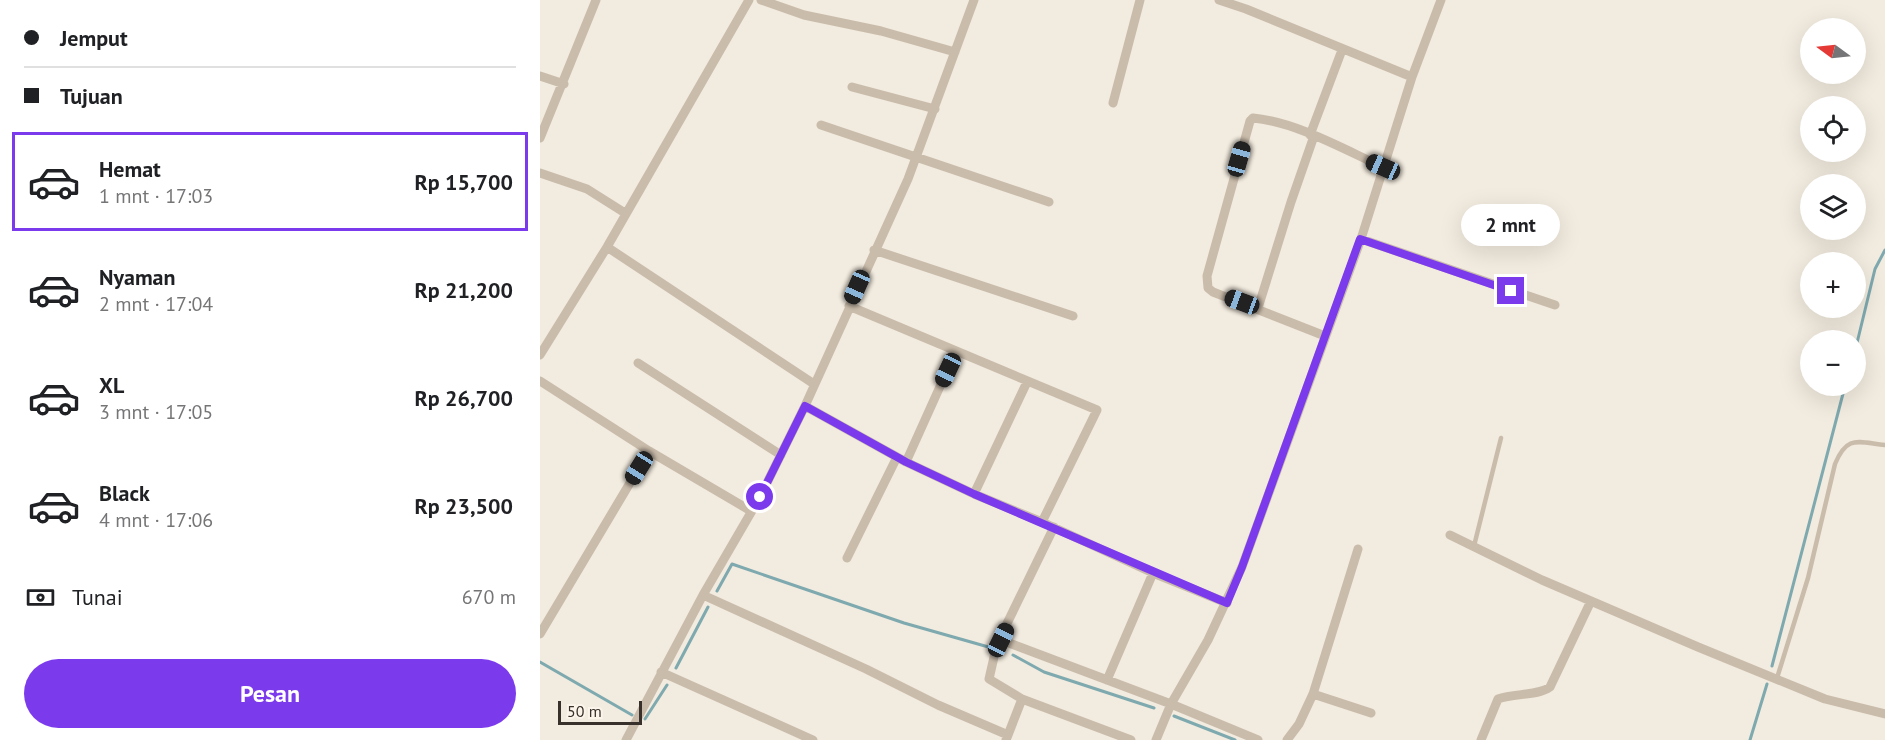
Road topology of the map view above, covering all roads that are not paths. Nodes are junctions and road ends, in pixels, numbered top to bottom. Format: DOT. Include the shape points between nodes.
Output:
graph roads {
  1 [pos="596,0"];
  2 [pos="749,0"];
  3 [pos="760,0"];
  4 [pos="974,0"];
  5 [pos="1140,0"];
  6 [pos="1219,0"];
  7 [pos="1440,0"];
  8 [pos="1342,50"];
  9 [pos="955,52"];
  10 [pos="540,76"];
  11 [pos="1412,77"];
  12 [pos="564,84"];
  13 [pos="852,87"];
  14 [pos="1113,103"];
  15 [pos="935,109"];
  16 [pos="821,125"];
  17 [pos="1312,135"];
  18 [pos="540,138"];
  19 [pos="917,156"];
  20 [pos="1383,167"];
  21 [pos="540,173"];
  22 [pos="1049,202"];
  23 [pos="625,213"];
  24 [pos="1360,239"];
  25 [pos="607,247"];
  26 [pos="874,250"];
  27 [pos="1555,305"];
  28 [pos="849,306"];
  29 [pos="1258,308"];
  30 [pos="1073,316"];
  31 [pos="1325,336"];
  32 [pos="956,351"];
  33 [pos="540,355"];
  34 [pos="638,363"];
  35 [pos="540,381"];
  36 [pos="1027,382"];
  37 [pos="814,384"];
  38 [pos="805,406"];
  39 [pos="1501,438"];
  40 [pos="1885,445"];
  41 [pos="649,451"];
  42 [pos="781,455"];
  43 [pos="901,459"];
  44 [pos="974,494"];
  45 [pos="751,511"];
  46 [pos="1042,522"];
  47 [pos="1054,527"];
  48 [pos="1450,535"];
  49 [pos="1474,546"];
  50 [pos="1358,549"];
  51 [pos="847,558"];
  52 [pos="1153,573"];
  53 [pos="703,595"];
  54 [pos="1591,601"];
  55 [pos="1227,603"];
  56 [pos="540,634"];
  57 [pos="1001,640"];
  58 [pos="661,672"];
  59 [pos="1777,678"];
  60 [pos="1107,680"];
  61 [pos="1312,694"];
  62 [pos="1022,699"];
  63 [pos="1171,704"];
  64 [pos="1371,713"];
  65 [pos="1885,714"];
  66 [pos="1007,737"];
  67 [pos="626,740"];
  68 [pos="813,740"];
  69 [pos="1131,740"];
  70 [pos="1156,740"];
  71 [pos="1258,740"];
  72 [pos="1287,740"];
  73 [pos="1481,740"];
  1 -- 12 [label="street"];
  2 -- 23 [label="street"];
  3 -- 9 [label="street" via="804,15"];
  4 -- 9 [label="street"];
  5 -- 14 [label="street"];
  6 -- 8 [label="street"];
  7 -- 11 [label="street"];
  8 -- 11 [label="street"];
  8 -- 17 [label="street"];
  9 -- 15 [label="street"];
  10 -- 12 [label="street"];
  11 -- 20 [label="street"];
  12 -- 18 [label="street"];
  13 -- 15 [label="street"];
  15 -- 19 [label="street"];
  16 -- 19 [label="street"];
  17 -- 20 [label="street"];
  17 -- 29 [label="street"];
  17 -- 29 [label="street" via="1267,120 1253,118 1250,122 1207,276 1208,288 1213,292"];
  19 -- 22 [label="street"];
  19 -- 26 [label="street"];
  20 -- 24 [label="street"];
  21 -- 23 [label="street" via="587,189"];
  23 -- 25 [label="street"];
  24 -- 27 [label="street"];
  24 -- 31 [label="street"];
  25 -- 33 [label="street"];
  25 -- 37 [label="street"];
  26 -- 28 [label="street"];
  26 -- 30 [label="street"];
  28 -- 32 [label="street"];
  28 -- 37 [label="street"];
  29 -- 31 [label="street"];
  31 -- 55 [label="street"];
  32 -- 36 [label="street"];
  32 -- 43 [label="street"];
  34 -- 42 [label="street"];
  35 -- 41 [label="street"];
  36 -- 44 [label="street"];
  36 -- 46 [label="street" via="1097,410"];
  37 -- 38 [label="street"];
  38 -- 42 [label="street"];
  38 -- 43 [label="street"];
  39 -- 49 [label="lane"];
  40 -- 59 [label="lane" via="1858,442 1841,450"];
  41 -- 45 [label="street"];
  41 -- 56 [label="street"];
  42 -- 45 [label="street"];
  43 -- 44 [label="street"];
  43 -- 51 [label="street"];
  44 -- 46 [label="street"];
  45 -- 53 [label="street"];
  46 -- 47 [label="street"];
  47 -- 52 [label="street"];
  47 -- 57 [label="street"];
  48 -- 49 [label="street"];
  49 -- 54 [label="street"];
  50 -- 61 [label="street"];
  52 -- 55 [label="street"];
  52 -- 60 [label="street"];
  53 -- 58 [label="street"];
  53 -- 66 [label="street"];
  54 -- 59 [label="street"];
  54 -- 73 [label="street" via="1550,687 1498,699"];
  55 -- 63 [label="street"];
  57 -- 60 [label="street"];
  57 -- 62 [label="street" via="989,679"];
  58 -- 67 [label="street"];
  58 -- 68 [label="street"];
  59 -- 65 [label="street" via="1825,699"];
  60 -- 63 [label="street"];
  61 -- 64 [label="street"];
  61 -- 72 [label="street"];
  62 -- 66 [label="street"];
  62 -- 69 [label="street"];
  63 -- 70 [label="street"];
  63 -- 71 [label="street"];
}
